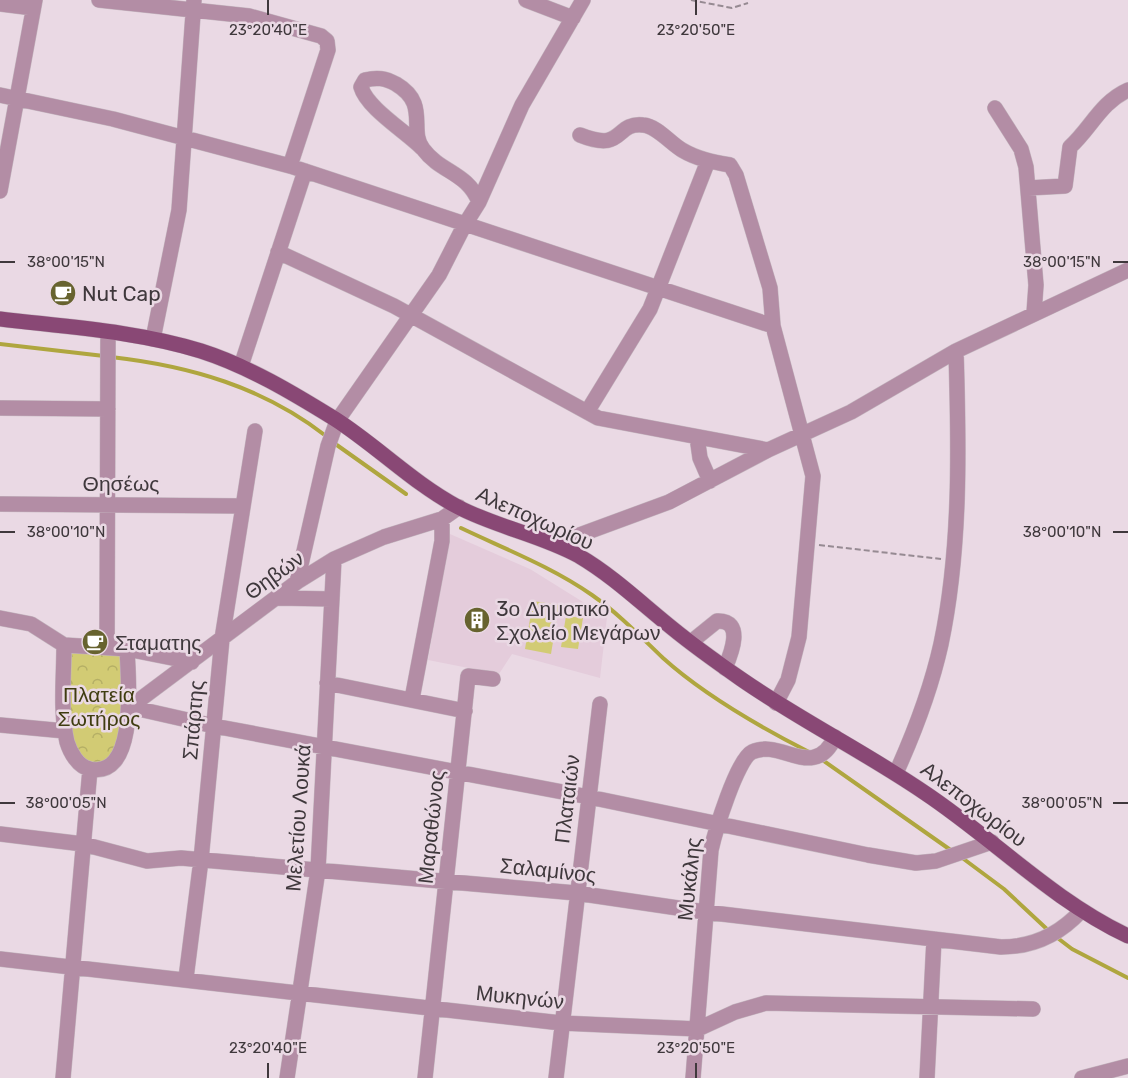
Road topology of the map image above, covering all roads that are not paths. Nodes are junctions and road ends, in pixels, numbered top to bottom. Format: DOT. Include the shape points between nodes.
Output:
graph roads {
  1 [pos="99,0"];
  2 [pos="526,0"];
  3 [pos="583,0"];
  4 [pos="0,4"];
  5 [pos="34,4"];
  6 [pos="194,5"];
  7 [pos="573,18"];
  8 [pos="1128,90"];
  9 [pos="0,95"];
  10 [pos="16,97"];
  11 [pos="996,108"];
  12 [pos="580,135"];
  13 [pos="183,138"];
  14 [pos="422,148"];
  15 [pos="708,161"];
  16 [pos="297,169"];
  17 [pos="1028,188"];
  18 [pos="0,191"];
  19 [pos="480,202"];
  20 [pos="464,226"];
  21 [pos="278,252"];
  22 [pos="1128,270"];
  23 [pos="658,288"];
  24 [pos="1034,314"];
  25 [pos="410,316"];
  26 [pos="0,319"];
  27 [pos="773,326"];
  28 [pos="108,338"];
  29 [pos="153,339"];
  30 [pos="956,351"];
  31 [pos="241,366"];
  32 [pos="0,408"];
  33 [pos="108,409"];
  34 [pos="587,412"];
  35 [pos="336,424"];
  36 [pos="255,431"];
  37 [pos="803,434"];
  38 [pos="697,437"];
  39 [pos="768,450"];
  40 [pos="710,481"];
  41 [pos="0,504"];
  42 [pos="109,504"];
  43 [pos="242,506"];
  44 [pos="459,507"];
  45 [pos="442,519"];
  46 [pos="555,544"];
  47 [pos="334,559"];
  48 [pos="297,582"];
  49 [pos="278,598"];
  50 [pos="332,599"];
  51 [pos="0,618"];
  52 [pos="222,639"];
  53 [pos="691,642"];
  54 [pos="64,645"];
  55 [pos="107,648"];
  56 [pos="127,649"];
  57 [pos="192,662"];
  58 [pos="725,668"];
  59 [pos="493,679"];
  60 [pos="327,683"];
  61 [pos="412,699"];
  62 [pos="776,703"];
  63 [pos="600,704"];
  64 [pos="130,707"];
  65 [pos="465,711"];
  66 [pos="0,725"];
  67 [pos="214,726"];
  68 [pos="65,731"];
  69 [pos="835,737"];
  70 [pos="324,748"];
  71 [pos="90,769"];
  72 [pos="459,772"];
  73 [pos="896,774"];
  74 [pos="589,797"];
  75 [pos="718,823"];
  76 [pos="0,834"];
  77 [pos="992,842"];
  78 [pos="83,844"];
  79 [pos="201,860"];
  80 [pos="318,870"];
  81 [pos="447,880"];
  82 [pos="576,893"];
  83 [pos="1081,911"];
  84 [pos="705,912"];
  85 [pos="1128,936"];
  86 [pos="933,939"];
  87 [pos="0,958"];
  88 [pos="72,966"];
  89 [pos="186,978"];
  90 [pos="300,993"];
  91 [pos="929,1007"];
  92 [pos="433,1009"];
  93 [pos="1033,1009"];
  94 [pos="561,1023"];
  95 [pos="698,1029"];
  96 [pos="1128,1066"];
  97 [pos="63,1078"];
  98 [pos="287,1078"];
  99 [pos="425,1078"];
  100 [pos="556,1078"];
  101 [pos="693,1078"];
  102 [pos="927,1078"];
  103 [pos="1082,1078"];
  1 -- 6 [label="street"];
  2 -- 7 [label="street"];
  3 -- 7 [label="street"];
  4 -- 5 [label="street"];
  5 -- 10 [label="street"];
  6 -- 13 [label="street"];
  6 -- 16 [label="street" via="268,20 327,41 328,50"];
  7 -- 19 [label="street" via="522,105"];
  8 -- 17 [label="street" via="1105,105 1070,147 1065,186"];
  9 -- 10 [label="street"];
  10 -- 13 [label="street"];
  10 -- 18 [label="street"];
  11 -- 17 [label="street" via="1021,149"];
  12 -- 15 [label="street" via="609,141 627,128 643,124 652,126 679,148"];
  13 -- 16 [label="street"];
  13 -- 29 [label="street" via="177,224"];
  14 -- 14 [label="street" via="412,98 387,80 365,80 361,87 369,104"];
  14 -- 19 [label="street" via="437,163 462,177"];
  15 -- 23 [label="street"];
  15 -- 27 [label="street" via="734,168 770,288"];
  16 -- 20 [label="street"];
  16 -- 21 [label="street"];
  17 -- 24 [label="street" via="1036,285"];
  19 -- 20 [label="street"];
  20 -- 23 [label="street"];
  20 -- 25 [label="street" via="439,275"];
  21 -- 25 [label="street"];
  21 -- 31 [label="street"];
  22 -- 24 [label="street"];
  23 -- 27 [label="street"];
  23 -- 34 [label="street" via="641,326"];
  24 -- 30 [label="street"];
  25 -- 34 [label="street"];
  25 -- 35 [label="street"];
  26 -- 28 [label="main road, Αλεποχωρίου"];
  27 -- 37 [label="street"];
  28 -- 29 [label="main road, Αλεποχωρίου"];
  28 -- 33 [label="street"];
  29 -- 31 [label="main road, Αλεποχωρίου"];
  30 -- 37 [label="street" via="850,412"];
  30 -- 73 [label="street" via="953,561 940,645 916,729"];
  31 -- 35 [label="main road, Αλεποχωρίου"];
  32 -- 33 [label="street"];
  33 -- 42 [label="street"];
  34 -- 38 [label="street" via="611,423"];
  35 -- 44 [label="main road, Αλεποχωρίου"];
  35 -- 48 [label="street"];
  36 -- 43 [label="street, Σπάρτης"];
  37 -- 39 [label="street"];
  37 -- 62 [label="street" via="813,476 796,656"];
  38 -- 39 [label="street"];
  38 -- 40 [label="street" via="700,458"];
  39 -- 40 [label="street"];
  40 -- 46 [label="street" via="669,501"];
  41 -- 42 [label="street, Θησέως"];
  42 -- 43 [label="street, Θησέως"];
  42 -- 55 [label="street"];
  43 -- 52 [label="street, Σπάρτης"];
  44 -- 45 [label="street, Θηβών"];
  44 -- 46 [label="main road, Αλεποχωρίου"];
  45 -- 47 [label="street, Θηβών" via="384,537"];
  45 -- 61 [label="street" via="442,542"];
  46 -- 53 [label="main road, Αλεποχωρίου" via="622,586"];
  47 -- 48 [label="street, Θηβών"];
  47 -- 50 [label="street, Μελετίου Λουκά"];
  48 -- 49 [label="street, Θηβών"];
  49 -- 50 [label="street"];
  49 -- 52 [label="street, Θηβών"];
  50 -- 60 [label="street, Μελετίου Λουκά"];
  51 -- 54 [label="street" via="31,624"];
  52 -- 57 [label="street, Θηβών"];
  52 -- 67 [label="street, Σπάρτης"];
  53 -- 58 [label="main road, Αλεποχωρίου"];
  53 -- 58 [label="street" via="717,621 729,625 734,643"];
  54 -- 55 [label="street"];
  54 -- 68 [label="street"];
  55 -- 56 [label="street"];
  56 -- 57 [label="street"];
  56 -- 64 [label="street"];
  57 -- 64 [label="street, Θηβών"];
  58 -- 62 [label="main road, Αλεποχωρίου"];
  59 -- 65 [label="street, Μαραθώνος" via="468,676"];
  60 -- 61 [label="street"];
  60 -- 70 [label="street, Μελετίου Λουκά"];
  61 -- 65 [label="street"];
  62 -- 69 [label="main road, Αλεποχωρίου"];
  63 -- 74 [label="street, Πλαταιών"];
  64 -- 67 [label="street"];
  64 -- 71 [label="street" via="115,760 109,767"];
  65 -- 72 [label="street, Μαραθώνος"];
  66 -- 68 [label="street"];
  67 -- 70 [label="street"];
  67 -- 79 [label="street, Σπάρτης"];
  68 -- 71 [label="street" via="75,757"];
  69 -- 73 [label="main road, Αλεποχωρίου"];
  69 -- 75 [label="street, Μυκάλης" via="825,751 804,759 762,748 750,752"];
  70 -- 72 [label="street"];
  70 -- 80 [label="street, Μελετίου Λουκά"];
  71 -- 78 [label="street"];
  72 -- 74 [label="street"];
  72 -- 81 [label="street, Μαραθώνος"];
  73 -- 77 [label="main road, Αλεποχωρίου"];
  74 -- 75 [label="street"];
  74 -- 82 [label="street, Πλαταιών"];
  75 -- 77 [label="street" via="916,863 959,855"];
  75 -- 84 [label="street, Μυκάλης" via="711,850"];
  76 -- 78 [label="street, Σαλαμίνος"];
  77 -- 83 [label="main road, Αλεποχωρίου"];
  78 -- 79 [label="street, Σαλαμίνος" via="147,861"];
  78 -- 88 [label="street"];
  79 -- 80 [label="street, Σαλαμίνος"];
  79 -- 89 [label="street, Σπάρτης"];
  80 -- 81 [label="street, Σαλαμίνος"];
  80 -- 90 [label="street, Μελετίου Λουκά"];
  81 -- 82 [label="street, Σαλαμίνος"];
  81 -- 92 [label="street, Μαραθώνος"];
  82 -- 84 [label="street, Σαλαμίνος"];
  82 -- 94 [label="street, Πλαταιών"];
  83 -- 85 [label="main road, Αλεποχωρίου"];
  83 -- 86 [label="street, Σαλαμίνος" via="1053,934 1021,947"];
  84 -- 86 [label="street, Σαλαμίνος"];
  84 -- 95 [label="street, Μυκάλης"];
  86 -- 91 [label="street"];
  87 -- 88 [label="street, Μυκηνών"];
  88 -- 89 [label="street, Μυκηνών"];
  88 -- 97 [label="street"];
  89 -- 90 [label="street, Μυκηνών"];
  90 -- 92 [label="street, Μυκηνών"];
  90 -- 98 [label="street, Μελετίου Λουκά"];
  91 -- 93 [label="street, Μυκηνών"];
  91 -- 95 [label="street, Μυκηνών" via="766,1003"];
  91 -- 102 [label="street"];
  92 -- 94 [label="street, Μυκηνών"];
  92 -- 99 [label="street, Μαραθώνος"];
  94 -- 95 [label="street, Μυκηνών"];
  94 -- 100 [label="street, Πλαταιών"];
  95 -- 101 [label="street, Μυκάλης"];
  96 -- 103 [label="street"];
}
